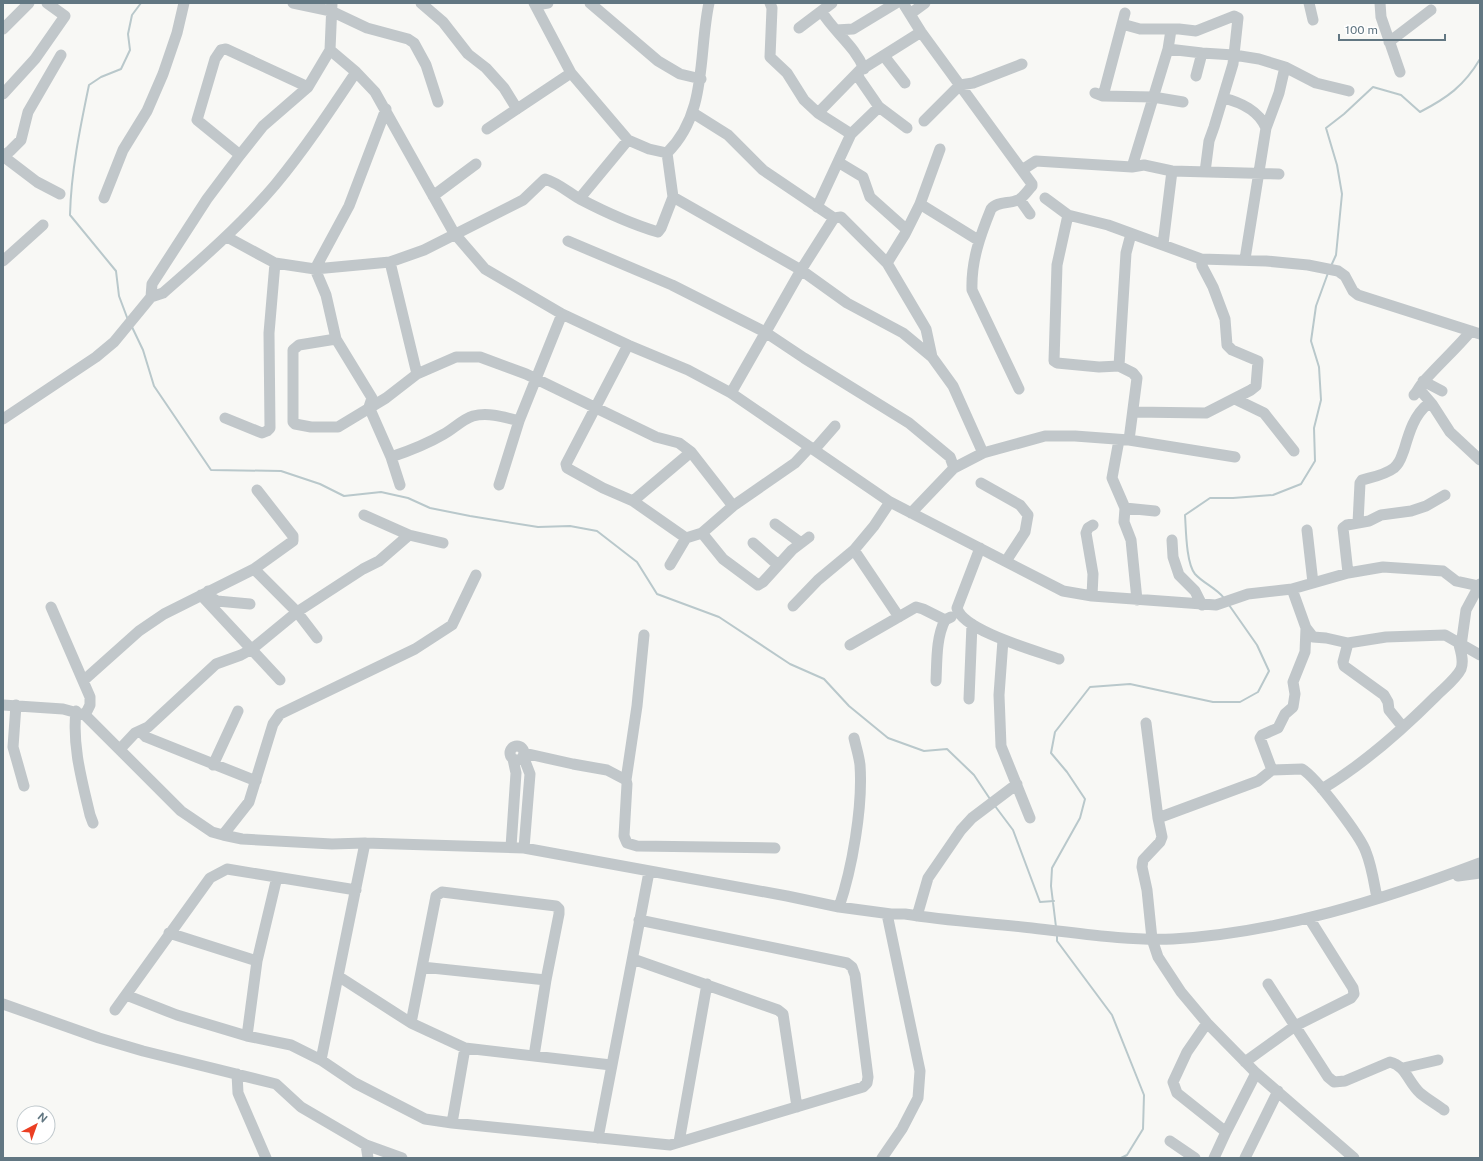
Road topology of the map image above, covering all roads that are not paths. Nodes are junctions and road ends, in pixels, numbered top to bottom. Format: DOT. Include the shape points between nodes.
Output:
graph roads {
  1 [pos="29,3"];
  2 [pos="47,3"];
  3 [pos="184,3"];
  4 [pos="293,3"];
  5 [pos="421,3"];
  6 [pos="548,3"];
  7 [pos="590,3"];
  8 [pos="709,3"];
  9 [pos="770,3"];
  10 [pos="832,3"];
  11 [pos="896,3"];
  12 [pos="903,3"];
  13 [pos="925,3"];
  14 [pos="1310,3"];
  15 [pos="1380,3"];
  16 [pos="535,4"];
  17 [pos="331,7"];
  18 [pos="1431,10"];
  19 [pos="822,12"];
  20 [pos="910,14"];
  21 [pos="1313,20"];
  22 [pos="799,28"];
  23 [pos="3,29"];
  24 [pos="1170,30"];
  25 [pos="841,32"];
  26 [pos="921,32"];
  27 [pos="1388,42"];
  28 [pos="1168,49"];
  29 [pos="330,50"];
  30 [pos="1202,53"];
  31 [pos="61,55"];
  32 [pos="1234,55"];
  33 [pos="884,56"];
  34 [pos="1022,64"];
  35 [pos="1285,67"];
  36 [pos="861,71"];
  37 [pos="356,72"];
  38 [pos="1400,72"];
  39 [pos="571,73"];
  40 [pos="1196,76"];
  41 [pos="701,79"];
  42 [pos="905,83"];
  43 [pos="960,86"];
  44 [pos="308,88"];
  45 [pos="1349,91"];
  46 [pos="3,94"];
  47 [pos="1153,97"];
  48 [pos="1223,98"];
  49 [pos="438,102"];
  50 [pos="1183,102"];
  51 [pos="879,107"];
  52 [pos="386,109"];
  53 [pos="517,109"];
  54 [pos="693,112"];
  55 [pos="818,113"];
  56 [pos="924,121"];
  57 [pos="907,128"];
  58 [pos="1266,128"];
  59 [pos="488,129"];
  60 [pos="851,134"];
  61 [pos="628,140"];
  62 [pos="940,149"];
  63 [pos="667,153"];
  64 [pos="240,155"];
  65 [pos="3,156"];
  66 [pos="838,162"];
  67 [pos="476,164"];
  68 [pos="1132,167"];
  69 [pos="1022,170"];
  70 [pos="1172,171"];
  71 [pos="1206,172"];
  72 [pos="1260,172"];
  73 [pos="1279,174"];
  74 [pos="60,194"];
  75 [pos="434,196"];
  76 [pos="673,197"];
  77 [pos="104,198"];
  78 [pos="580,198"];
  79 [pos="1045,198"];
  80 [pos="1020,200"];
  81 [pos="920,204"];
  82 [pos="817,206"];
  83 [pos="1030,214"];
  84 [pos="1068,215"];
  85 [pos="834,218"];
  86 [pos="43,225"];
  87 [pos="907,230"];
  88 [pos="454,233"];
  89 [pos="1131,234"];
  90 [pos="227,237"];
  91 [pos="568,240"];
  92 [pos="978,240"];
  93 [pos="1162,244"];
  94 [pos="1202,259"];
  95 [pos="1245,259"];
  96 [pos="3,261"];
  97 [pos="390,262"];
  98 [pos="887,262"];
  99 [pos="276,263"];
  100 [pos="315,269"];
  101 [pos="801,270"];
  102 [pos="151,297"];
  103 [pos="562,314"];
  104 [pos="765,332"];
  105 [pos="1475,333"];
  106 [pos="336,339"];
  107 [pos="628,345"];
  108 [pos="932,357"];
  109 [pos="1119,366"];
  110 [pos="417,374"];
  111 [pos="536,380"];
  112 [pos="1019,388"];
  113 [pos="1419,389"];
  114 [pos="1442,391"];
  115 [pos="731,393"];
  116 [pos="1235,399"];
  117 [pos="1428,400"];
  118 [pos="369,407"];
  119 [pos="596,408"];
  120 [pos="1133,412"];
  121 [pos="225,418"];
  122 [pos="3,419"];
  123 [pos="519,421"];
  124 [pos="835,426"];
  125 [pos="1124,440"];
  126 [pos="812,449"];
  127 [pos="1294,451"];
  128 [pos="691,452"];
  129 [pos="983,453"];
  130 [pos="391,457"];
  131 [pos="1235,457"];
  132 [pos="1480,460"];
  133 [pos="954,468"];
  134 [pos="981,483"];
  135 [pos="400,485"];
  136 [pos="500,485"];
  137 [pos="257,490"];
  138 [pos="1445,495"];
  139 [pos="633,501"];
  140 [pos="890,502"];
  141 [pos="733,506"];
  142 [pos="1125,508"];
  143 [pos="1155,510"];
  144 [pos="910,513"];
  145 [pos="364,515"];
  146 [pos="1358,523"];
  147 [pos="775,524"];
  148 [pos="1093,524"];
  149 [pos="1307,530"];
  150 [pos="702,533"];
  151 [pos="409,535"];
  152 [pos="686,538"];
  153 [pos="1172,540"];
  154 [pos="443,543"];
  155 [pos="754,543"];
  156 [pos="980,548"];
  157 [pos="854,550"];
  158 [pos="1006,561"];
  159 [pos="670,565"];
  160 [pos="778,565"];
  161 [pos="254,569"];
  162 [pos="1348,573"];
  163 [pos="476,575"];
  164 [pos="1313,583"];
  165 [pos="1479,585"];
  166 [pos="1292,589"];
  167 [pos="205,593"];
  168 [pos="1092,596"];
  169 [pos="1137,600"];
  170 [pos="250,604"];
  171 [pos="1202,605"];
  172 [pos="793,606"];
  173 [pos="51,607"];
  174 [pos="297,612"];
  175 [pos="959,614"];
  176 [pos="899,617"];
  177 [pos="945,620"];
  178 [pos="972,624"];
  179 [pos="1306,628"];
  180 [pos="644,635"];
  181 [pos="317,638"];
  182 [pos="1003,640"];
  183 [pos="1348,643"];
  184 [pos="850,645"];
  185 [pos="252,648"];
  186 [pos="1467,650"];
  187 [pos="1059,659"];
  188 [pos="280,680"];
  189 [pos="83,681"];
  190 [pos="936,681"];
  191 [pos="969,699"];
  192 [pos="3,704"];
  193 [pos="16,705"];
  194 [pos="238,712"];
  195 [pos="80,713"];
  196 [pos="1146,723"];
  197 [pos="1402,726"];
  198 [pos="140,731"];
  199 [pos="854,738"];
  200 [pos="120,749"];
  201 [pos="520,756"];
  202 [pos="213,765"];
  203 [pos="1272,770"];
  204 [pos="626,780"];
  205 [pos="256,781"];
  206 [pos="1017,784"];
  207 [pos="24,786"];
  208 [pos="1322,789"];
  209 [pos="1030,818"];
  210 [pos="1158,818"];
  211 [pos="93,823"];
  212 [pos="223,835"];
  213 [pos="365,843"];
  214 [pos="511,847"];
  215 [pos="524,848"];
  216 [pos="775,848"];
  217 [pos="1480,863"];
  218 [pos="649,872"];
  219 [pos="1480,873"];
  220 [pos="277,877"];
  221 [pos="1442,877"];
  222 [pos="356,890"];
  223 [pos="1377,898"];
  224 [pos="839,908"];
  225 [pos="887,914"];
  226 [pos="917,916"];
  227 [pos="1309,918"];
  228 [pos="639,920"];
  229 [pos="169,933"];
  230 [pos="1152,939"];
  231 [pos="633,959"];
  232 [pos="257,962"];
  233 [pos="422,967"];
  234 [pos="338,976"];
  235 [pos="546,980"];
  236 [pos="707,984"];
  237 [pos="1268,984"];
  238 [pos="126,995"];
  239 [pos="3,1004"];
  240 [pos="115,1010"];
  241 [pos="411,1023"];
  242 [pos="1207,1023"];
  243 [pos="1295,1026"];
  244 [pos="247,1036"];
  245 [pos="465,1048"];
  246 [pos="534,1056"];
  247 [pos="321,1060"];
  248 [pos="1438,1060"];
  249 [pos="1245,1062"];
  250 [pos="612,1064"];
  251 [pos="1403,1068"];
  252 [pos="1256,1073"];
  253 [pos="237,1074"];
  254 [pos="1278,1091"];
  255 [pos="797,1107"];
  256 [pos="1444,1110"];
  257 [pos="452,1123"];
  258 [pos="1226,1132"];
  259 [pos="598,1138"];
  260 [pos="1170,1141"];
  261 [pos="679,1142"];
  262 [pos="366,1145"];
  263 [pos="1248,1157"];
  264 [pos="1350,1157"];
  265 [pos="266,1158"];
  266 [pos="368,1158"];
  267 [pos="402,1158"];
  268 [pos="882,1158"];
  269 [pos="1195,1158"];
  270 [pos="1214,1158"];
  1 -- 23 [label="street"];
  2 -- 46 [label="street" via="65,16 34,59"];
  3 -- 77 [label="street" via="163,74 147,111 124,150"];
  4 -- 17 [label="street"];
  5 -- 53 [label="street" via="443,22 468,54 486,68 504,88"];
  6 -- 16 [label="street"];
  7 -- 41 [label="street" via="658,61 680,74"];
  8 -- 41 [label="street"];
  9 -- 55 [label="street" via="770,57 787,73 804,100"];
  10 -- 19 [label="street"];
  11 -- 25 [label="street" via="853,29"];
  12 -- 20 [label="street"];
  13 -- 20 [label="street"];
  14 -- 21 [label="street"];
  15 -- 27 [label="street"];
  16 -- 39 [label="street"];
  17 -- 29 [label="street"];
  17 -- 49 [label="street" via="368,28 408,39 414,44 426,65"];
  18 -- 27 [label="street"];
  19 -- 22 [label="street"];
  19 -- 25 [label="street" via="832,27"];
  20 -- 26 [label="street"];
  24 -- 28 [label="street"];
  24 -- 32 [label="street" via="1196,31 1236,16 1238,18"];
  24 -- 47 [label="street" via="1140,29 1123,18 1099,95"];
  25 -- 36 [label="street" via="859,57"];
  26 -- 33 [label="street"];
  26 -- 43 [label="street"];
  27 -- 38 [label="street"];
  28 -- 30 [label="street"];
  28 -- 47 [label="street"];
  29 -- 37 [label="street"];
  29 -- 44 [label="street"];
  30 -- 32 [label="street"];
  30 -- 40 [label="street"];
  31 -- 65 [label="street" via="28,112 21,140"];
  32 -- 35 [label="street"];
  32 -- 48 [label="street"];
  33 -- 36 [label="street"];
  33 -- 42 [label="street"];
  34 -- 43 [label="street"];
  35 -- 45 [label="street" via="1316,83"];
  35 -- 58 [label="street" via="1279,93"];
  36 -- 51 [label="street" via="859,78"];
  36 -- 55 [label="street"];
  37 -- 52 [label="street" via="375,92"];
  37 -- 90 [label="street" via="274,186"];
  39 -- 53 [label="street"];
  39 -- 61 [label="street"];
  41 -- 54 [label="street"];
  43 -- 56 [label="street"];
  43 -- 69 [label="street"];
  44 -- 64 [label="street" via="263,126"];
  44 -- 64 [label="street" via="226,48 221,50 215,59 197,120"];
  47 -- 50 [label="street"];
  47 -- 68 [label="street"];
  48 -- 58 [label="street" via="1244,105 1264,122"];
  48 -- 71 [label="street" via="1210,134"];
  51 -- 57 [label="street"];
  51 -- 60 [label="street"];
  52 -- 75 [label="street"];
  52 -- 100 [label="street" via="349,206"];
  53 -- 59 [label="street"];
  54 -- 63 [label="street" via="677,143"];
  54 -- 82 [label="street" via="728,134 763,170"];
  55 -- 60 [label="street"];
  58 -- 72 [label="street"];
  60 -- 66 [label="street"];
  61 -- 63 [label="street"];
  61 -- 78 [label="street"];
  62 -- 81 [label="street"];
  63 -- 76 [label="street"];
  64 -- 102 [label="street" via="207,199 152,284"];
  65 -- 74 [label="street" via="37,182"];
  66 -- 82 [label="street"];
  66 -- 87 [label="street" via="863,177 870,197"];
  67 -- 75 [label="street"];
  68 -- 69 [label="street" via="1036,162"];
  68 -- 70 [label="street" via="1144,165"];
  69 -- 80 [label="street" via="1032,186"];
  70 -- 71 [label="street"];
  70 -- 93 [label="street"];
  71 -- 72 [label="street"];
  72 -- 73 [label="street"];
  72 -- 95 [label="street"];
  75 -- 88 [label="street"];
  76 -- 78 [label="street" via="658,232 634,224"];
  76 -- 101 [label="street"];
  78 -- 88 [label="street" via="553,181 545,179 523,200"];
  79 -- 84 [label="street"];
  80 -- 83 [label="street"];
  80 -- 92 [label="street" via="993,206"];
  81 -- 87 [label="street"];
  81 -- 92 [label="street"];
  82 -- 85 [label="street"];
  84 -- 89 [label="street"];
  84 -- 109 [label="street" via="1056,265 1054,361 1100,367"];
  85 -- 98 [label="street" via="841,217"];
  85 -- 101 [label="street"];
  86 -- 96 [label="street"];
  87 -- 98 [label="street"];
  88 -- 97 [label="street" via="424,250"];
  88 -- 103 [label="street" via="485,269"];
  89 -- 93 [label="street"];
  89 -- 109 [label="street" via="1126,253"];
  90 -- 99 [label="street"];
  90 -- 102 [label="street" via="163,293"];
  91 -- 104 [label="street" via="672,285"];
  92 -- 112 [label="street" via="972,273 972,290"];
  93 -- 94 [label="street"];
  94 -- 95 [label="street"];
  94 -- 116 [label="street" via="1202,266 1225,319 1227,345 1232,350 1258,361 1256,386"];
  95 -- 105 [label="street" via="1308,265 1338,271 1345,276 1358,295"];
  97 -- 100 [label="street"];
  97 -- 110 [label="street"];
  98 -- 108 [label="street" via="926,330"];
  99 -- 100 [label="street"];
  99 -- 121 [label="street" via="269,333 270,428 262,433"];
  100 -- 106 [label="street" via="326,294"];
  101 -- 104 [label="street"];
  101 -- 108 [label="street" via="847,303 903,333"];
  102 -- 122 [label="street" via="114,342 96,357"];
  103 -- 107 [label="street"];
  103 -- 111 [label="street"];
  104 -- 115 [label="street"];
  104 -- 133 [label="street" via="909,423 950,457"];
  105 -- 113 [label="street" via="1454,351"];
  106 -- 118 [label="street" via="372,398"];
  106 -- 118 [label="street" via="299,345 293,350 293,422 311,427 338,427"];
  107 -- 115 [label="street" via="688,370"];
  107 -- 119 [label="street"];
  108 -- 129 [label="street" via="953,386"];
  109 -- 120 [label="street" via="1137,378"];
  110 -- 111 [label="street" via="456,357 480,357"];
  110 -- 118 [label="street" via="386,398"];
  111 -- 119 [label="street"];
  111 -- 123 [label="street"];
  113 -- 114 [label="street"];
  113 -- 117 [label="street"];
  115 -- 126 [label="street"];
  116 -- 120 [label="street" via="1206,413"];
  116 -- 127 [label="street" via="1264,413"];
  117 -- 132 [label="street" via="1450,432"];
  117 -- 146 [label="street" via="1428,404 1414,420 1400,462 1394,469 1381,476 1362,480"];
  118 -- 130 [label="street"];
  119 -- 128 [label="street" via="656,437 679,444"];
  119 -- 139 [label="street" via="566,464 567,468"];
  120 -- 125 [label="street"];
  123 -- 130 [label="street" via="500,416 473,416 443,435 408,452"];
  123 -- 136 [label="street"];
  124 -- 126 [label="street"];
  125 -- 129 [label="street" via="1045,436"];
  125 -- 131 [label="street"];
  125 -- 142 [label="street" via="1112,478"];
  126 -- 140 [label="street"];
  126 -- 141 [label="street"];
  128 -- 139 [label="street"];
  128 -- 141 [label="street"];
  129 -- 133 [label="street"];
  130 -- 135 [label="street"];
  133 -- 144 [label="street"];
  134 -- 158 [label="street" via="1020,505 1028,515 1025,532"];
  137 -- 161 [label="street" via="293,536 293,541"];
  138 -- 146 [label="street" via="1411,511 1381,515"];
  139 -- 152 [label="street"];
  140 -- 144 [label="street"];
  140 -- 157 [label="street"];
  141 -- 150 [label="street"];
  142 -- 143 [label="street"];
  142 -- 169 [label="street" via="1124,522 1131,540"];
  144 -- 156 [label="street"];
  145 -- 151 [label="street"];
  146 -- 162 [label="street" via="1343,528"];
  147 -- 160 [label="street" via="805,540"];
  148 -- 168 [label="street" via="1086,533 1093,574"];
  149 -- 164 [label="street"];
  150 -- 152 [label="street"];
  150 -- 160 [label="street" via="723,559 758,585"];
  151 -- 154 [label="street"];
  151 -- 174 [label="street" via="379,561 362,569"];
  152 -- 159 [label="street"];
  153 -- 171 [label="street" via="1173,557 1179,575 1195,591"];
  155 -- 160 [label="street"];
  156 -- 158 [label="street"];
  156 -- 175 [label="street" via="957,608"];
  157 -- 172 [label="street" via="818,580"];
  157 -- 176 [label="street"];
  158 -- 168 [label="street" via="1063,591"];
  161 -- 167 [label="street"];
  161 -- 174 [label="street"];
  162 -- 164 [label="street"];
  162 -- 165 [label="street" via="1383,567 1443,571 1456,581"];
  163 -- 205 [label="street" via="452,625 415,649 280,714 273,724"];
  164 -- 166 [label="street"];
  165 -- 186 [label="street" via="1466,610"];
  166 -- 171 [label="street" via="1248,594 1216,605"];
  166 -- 179 [label="street"];
  167 -- 170 [label="street" via="217,601"];
  167 -- 185 [label="street"];
  167 -- 189 [label="street" via="164,614 139,631"];
  168 -- 169 [label="street"];
  169 -- 171 [label="street"];
  173 -- 189 [label="street"];
  174 -- 181 [label="street"];
  174 -- 185 [label="street"];
  175 -- 177 [label="street"];
  175 -- 178 [label="street"];
  176 -- 177 [label="street" via="916,607"];
  176 -- 184 [label="street"];
  177 -- 190 [label="street" via="937,646"];
  178 -- 182 [label="street"];
  178 -- 191 [label="street"];
  179 -- 183 [label="street" via="1313,637"];
  179 -- 203 [label="street" via="1305,652 1293,682 1293,707 1285,714 1278,728 1260,738"];
  180 -- 204 [label="street"];
  182 -- 187 [label="street"];
  182 -- 206 [label="street" via="999,695 1001,746"];
  183 -- 186 [label="street" via="1386,637 1439,634 1450,636"];
  183 -- 197 [label="street" via="1344,666 1384,695 1389,710"];
  185 -- 188 [label="street"];
  185 -- 198 [label="street" via="216,664 148,728"];
  186 -- 197 [label="street" via="1457,674 1422,710"];
  189 -- 195 [label="street" via="90,697 90,705"];
  192 -- 193 [label="street"];
  193 -- 195 [label="street"];
  193 -- 207 [label="street" via="13,747"];
  194 -- 202 [label="street"];
  195 -- 200 [label="street"];
  195 -- 211 [label="street" via="74,727 78,762"];
  196 -- 210 [label="street"];
  197 -- 208 [label="street" via="1352,771"];
  198 -- 200 [label="street"];
  198 -- 202 [label="street" via="146,737"];
  199 -- 224 [label="street" via="860,765 859,800 848,880"];
  200 -- 212 [label="street" via="181,811 212,832"];
  201 -- 204 [label="street" via="607,770"];
  201 -- 214 [label="street" via="516,773"];
  201 -- 215 [label="street" via="530,774"];
  202 -- 205 [label="street"];
  203 -- 208 [label="street" via="1302,769"];
  203 -- 210 [label="street" via="1258,780"];
  204 -- 216 [label="street" via="624,836 627,843 637,846"];
  205 -- 212 [label="street" via="249,802"];
  206 -- 209 [label="street"];
  206 -- 226 [label="street" via="972,818 932,869 924,886"];
  208 -- 223 [label="street" via="1362,844 1369,860"];
  210 -- 230 [label="street" via="1162,837 1143,860 1142,867"];
  212 -- 213 [label="street" via="242,839 332,844"];
  213 -- 214 [label="street"];
  213 -- 222 [label="street"];
  214 -- 215 [label="street"];
  215 -- 218 [label="street"];
  217 -- 221 [label="street"];
  218 -- 224 [label="street" via="787,896"];
  218 -- 228 [label="street"];
  219 -- 221 [label="street"];
  220 -- 222 [label="street"];
  220 -- 229 [label="street" via="226,869 218,873 210,878"];
  220 -- 232 [label="street"];
  221 -- 223 [label="street"];
  222 -- 234 [label="street"];
  223 -- 227 [label="street"];
  224 -- 225 [label="street"];
  225 -- 226 [label="street"];
  225 -- 268 [label="street" via="920,1071 918,1098 902,1129"];
  226 -- 230 [label="street"];
  227 -- 230 [label="street" via="1266,928"];
  227 -- 243 [label="street" via="1353,988 1354,994"];
  228 -- 231 [label="street"];
  228 -- 255 [label="street" via="839,960 852,967 867,1083 863,1087"];
  229 -- 232 [label="street"];
  229 -- 238 [label="street"];
  230 -- 242 [label="street" via="1162,963 1181,992"];
  231 -- 236 [label="street"];
  231 -- 250 [label="street"];
  232 -- 244 [label="street"];
  233 -- 235 [label="street"];
  233 -- 235 [label="street" via="436,896 442,892 556,906 559,914"];
  233 -- 241 [label="street"];
  234 -- 241 [label="street"];
  234 -- 247 [label="street"];
  235 -- 246 [label="street"];
  236 -- 255 [label="street" via="783,1014"];
  236 -- 261 [label="street"];
  237 -- 243 [label="street"];
  238 -- 240 [label="street"];
  238 -- 244 [label="street" via="177,1015"];
  239 -- 253 [label="street" via="99,1038 169,1059"];
  241 -- 245 [label="street"];
  242 -- 249 [label="street"];
  242 -- 258 [label="street" via="1187,1052 1173,1082 1174,1088"];
  243 -- 249 [label="street"];
  243 -- 251 [label="street" via="1328,1077 1334,1082 1344,1081 1390,1062"];
  244 -- 247 [label="street" via="291,1045"];
  245 -- 246 [label="street"];
  245 -- 257 [label="street"];
  246 -- 250 [label="street"];
  247 -- 257 [label="street" via="355,1083 425,1119"];
  248 -- 251 [label="street"];
  249 -- 252 [label="street"];
  250 -- 259 [label="street"];
  251 -- 256 [label="street" via="1420,1092"];
  252 -- 254 [label="street"];
  252 -- 258 [label="street"];
  253 -- 262 [label="street" via="276,1084 301,1107"];
  253 -- 265 [label="street" via="238,1093"];
  254 -- 263 [label="street"];
  254 -- 264 [label="street"];
  255 -- 261 [label="street"];
  257 -- 259 [label="street"];
  258 -- 270 [label="street"];
  259 -- 261 [label="street" via="670,1145"];
  260 -- 269 [label="street"];
  262 -- 266 [label="street"];
  262 -- 267 [label="street"];
}
